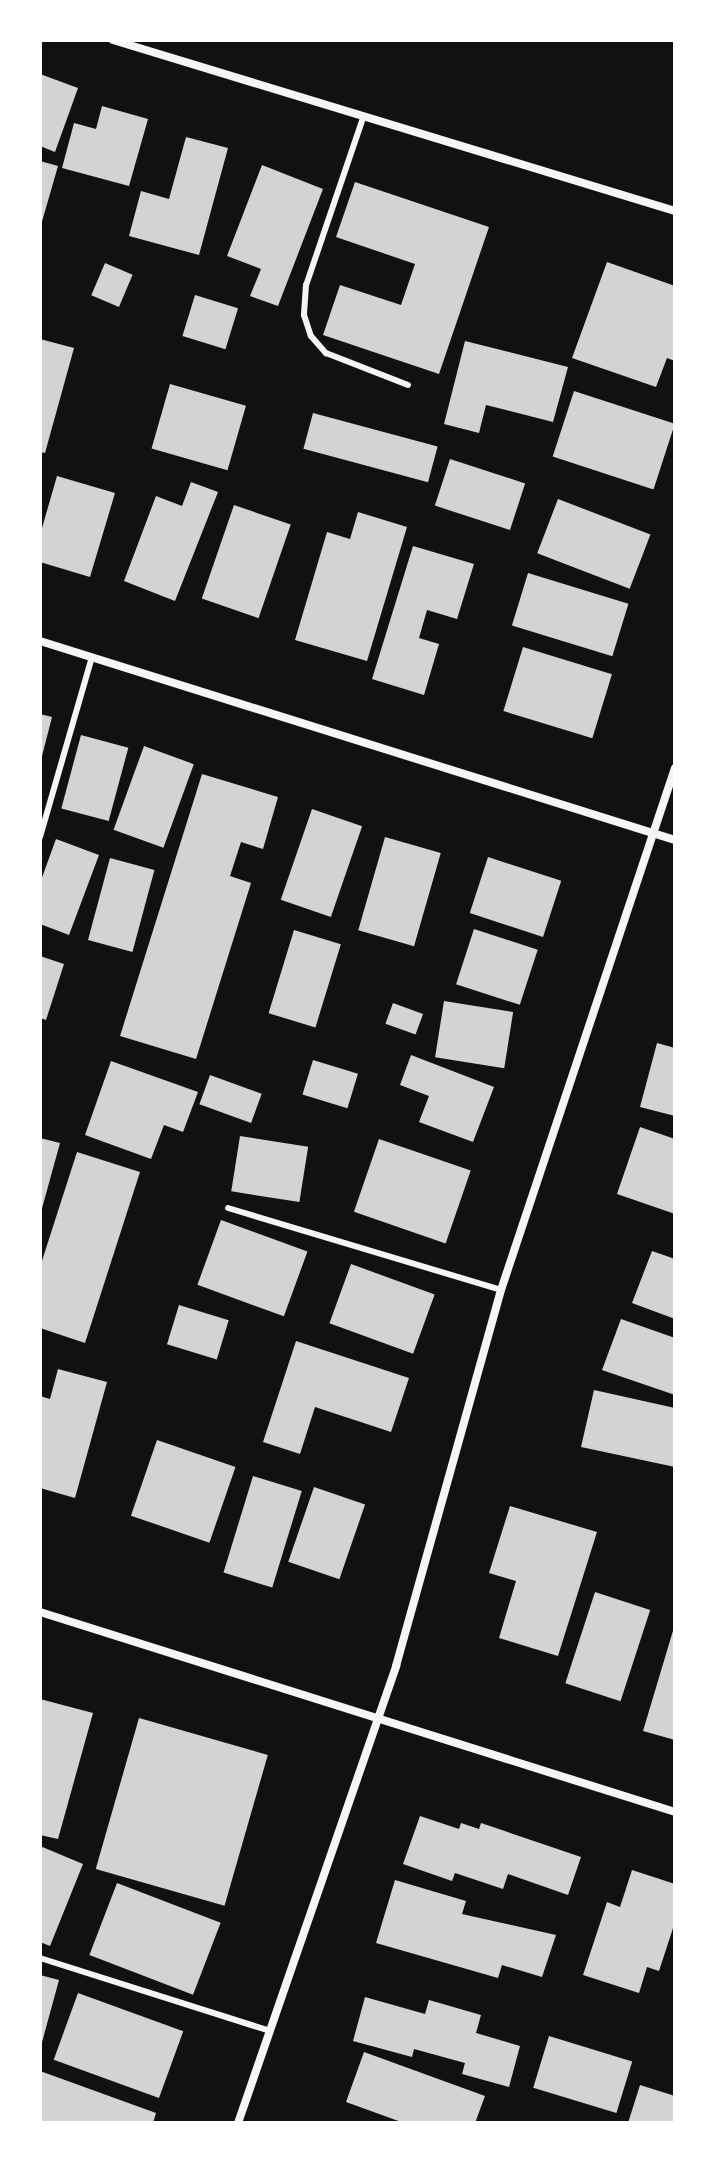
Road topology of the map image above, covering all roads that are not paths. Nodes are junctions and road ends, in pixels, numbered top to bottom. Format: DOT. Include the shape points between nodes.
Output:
graph roads {
  1 [pos="113,40"];
  2 [pos="363,118"];
  3 [pos="675,211"];
  4 [pos="408,385"];
  5 [pos="40,641"];
  6 [pos="92,657"];
  7 [pos="675,768"];
  8 [pos="657,833"];
  9 [pos="40,837"];
  10 [pos="675,840"];
  11 [pos="228,1208"];
  12 [pos="501,1290"];
  13 [pos="40,1612"];
  14 [pos="377,1717"];
  15 [pos="675,1812"];
  16 [pos="40,1958"];
  17 [pos="267,2030"];
  18 [pos="238,2123"];
  1 -- 2 [label="street"];
  2 -- 3 [label="street"];
  2 -- 4 [label="lane" via="306,285 304,315 311,336 326,353"];
  5 -- 6 [label="street"];
  6 -- 8 [label="street"];
  6 -- 9 [label="lane"];
  7 -- 8 [label="street"];
  8 -- 10 [label="street"];
  8 -- 12 [label="street" via="579,1045"];
  11 -- 12 [label="lane"];
  12 -- 14 [label="street"];
  13 -- 14 [label="street"];
  14 -- 15 [label="street"];
  14 -- 17 [label="street"];
  16 -- 17 [label="lane"];
  17 -- 18 [label="street"];
}
